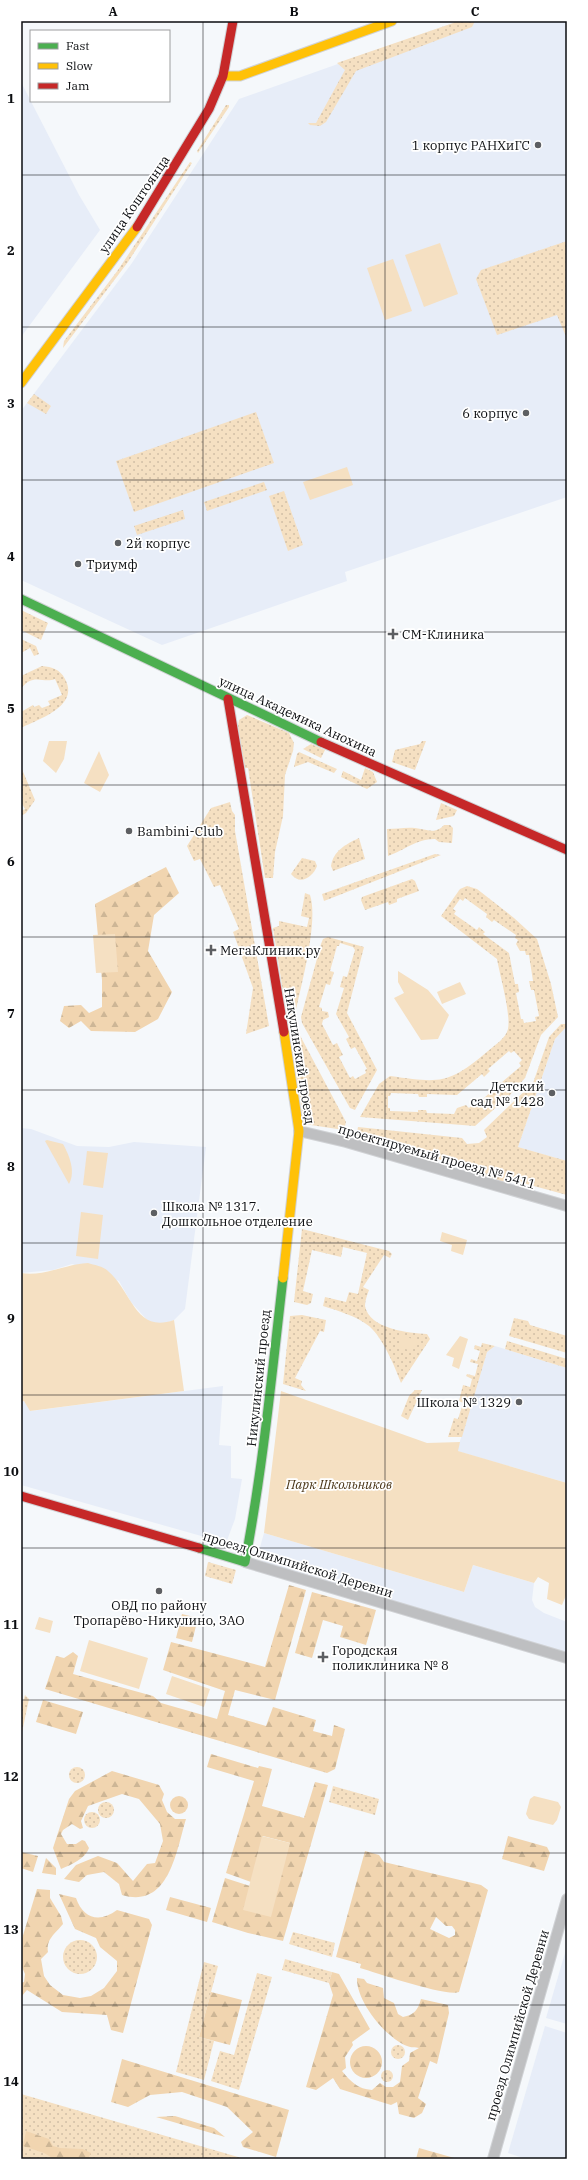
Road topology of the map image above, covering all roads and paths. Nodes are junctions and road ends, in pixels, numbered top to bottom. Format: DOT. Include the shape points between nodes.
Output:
graph roads {
  1 [pos="233,21"];
  2 [pos="392,21"];
  3 [pos="224,76"];
  4 [pos="21,383"];
  5 [pos="21,599"];
  6 [pos="228,699"];
  7 [pos="567,850"];
  8 [pos="299,1131"];
  9 [pos="567,1206"];
  10 [pos="21,1496"];
  11 [pos="245,1562"];
  12 [pos="567,1658"];
  13 [pos="567,1898"];
  14 [pos="493,2159"];
  1 -- 3 [label="street, улица Коштоянца"];
  2 -- 3 [label="street" via="240,76"];
  3 -- 4 [label="street, улица Коштоянца" via="188,146 132,235"];
  5 -- 6 [label="street, улица Академика Анохина"];
  6 -- 7 [label="street, улица Академика Анохина"];
  6 -- 8 [label="street, Никулинский проезд"];
  8 -- 9 [label="street, проектируемый проезд № 5411" via="346,1142"];
  8 -- 11 [label="street, Никулинский проезд" via="265,1444"];
  10 -- 11 [label="street, проезд Олимпийской Деревни"];
  11 -- 12 [label="street, проезд Олимпийской Деревни"];
  13 -- 14 [label="street, проезд Олимпийской Деревни"];
}
